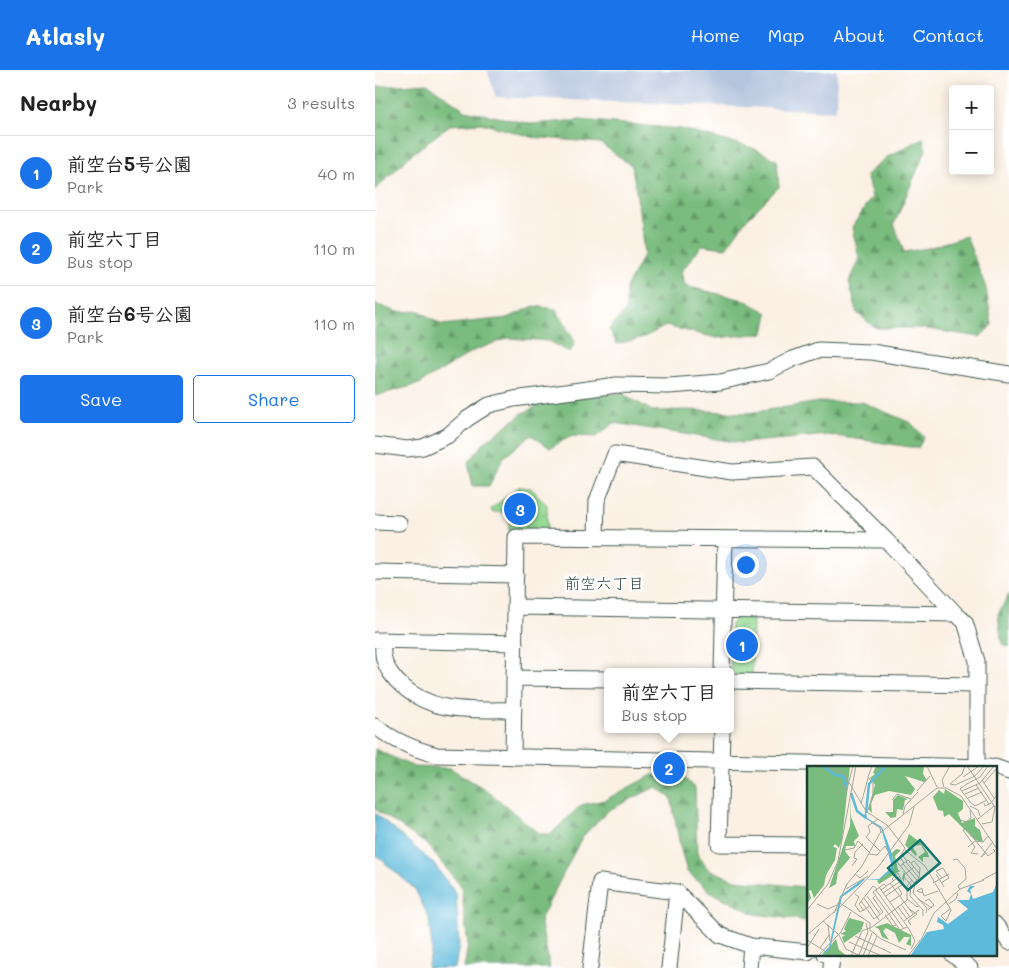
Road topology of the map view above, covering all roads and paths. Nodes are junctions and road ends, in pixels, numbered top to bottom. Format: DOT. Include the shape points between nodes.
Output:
graph roads {
  1 [pos="1009,374"];
  2 [pos="375,445"];
  3 [pos="375,522"];
  4 [pos="399,523"];
  5 [pos="596,537"];
  6 [pos="725,539"];
  7 [pos="886,540"];
  8 [pos="375,572"];
  9 [pos="516,575"];
  10 [pos="515,607"];
  11 [pos="724,610"];
  12 [pos="956,614"];
  13 [pos="379,640"];
  14 [pos="515,643"];
  15 [pos="722,668"];
  16 [pos="514,678"];
  17 [pos="604,679"];
  18 [pos="734,681"];
  19 [pos="977,684"];
  20 [pos="514,710"];
  21 [pos="375,726"];
  22 [pos="721,733"];
  23 [pos="513,757"];
  24 [pos="721,762"];
  25 [pos="894,766"];
  26 [pos="983,766"];
  27 [pos="997,768"];
  28 [pos="1009,772"];
  29 [pos="807,845"];
  30 [pos="677,892"];
  31 [pos="997,927"];
  32 [pos="1009,942"];
  33 [pos="751,946"];
  34 [pos="807,952"];
  35 [pos="955,956"];
  36 [pos="590,968"];
  37 [pos="669,968"];
  38 [pos="749,968"];
  39 [pos="971,968"];
  1 -- 2 [label="street" via="871,352 818,350 769,371 720,382 617,386 514,399 489,405 447,436 423,447"];
  3 -- 4 [label="street"];
  5 -- 6 [label="street"];
  5 -- 7 [label="street" via="597,501 615,454 732,472 813,467"];
  5 -- 9 [label="street" via="516,537"];
  6 -- 7 [label="street"];
  6 -- 11 [label="street"];
  7 -- 12 [label="street"];
  8 -- 9 [label="street"];
  9 -- 10 [label="street"];
  10 -- 11 [label="street"];
  10 -- 14 [label="street"];
  11 -- 12 [label="street"];
  11 -- 15 [label="street"];
  12 -- 19 [label="street" via="965,622 977,660"];
  13 -- 14 [label="street"];
  13 -- 20 [label="street" via="389,671 397,682 419,699 445,708"];
  14 -- 16 [label="street"];
  16 -- 17 [label="street"];
  16 -- 20 [label="street"];
  18 -- 19 [label="street"];
  19 -- 26 [label="street"];
  20 -- 23 [label="street"];
  21 -- 23 [label="street" via="397,742 437,755"];
  22 -- 24 [label="street"];
  23 -- 24 [label="street"];
  24 -- 25 [label="street"];
  24 -- 29 [label="street" via="719,844"];
  25 -- 26 [label="street"];
  27 -- 28 [label="street"];
  30 -- 33 [label="street" via="720,935"];
  30 -- 36 [label="street" via="600,882"];
  30 -- 37 [label="street"];
  31 -- 32 [label="street"];
  33 -- 34 [label="street"];
  33 -- 38 [label="street"];
  35 -- 39 [label="street"];
}
